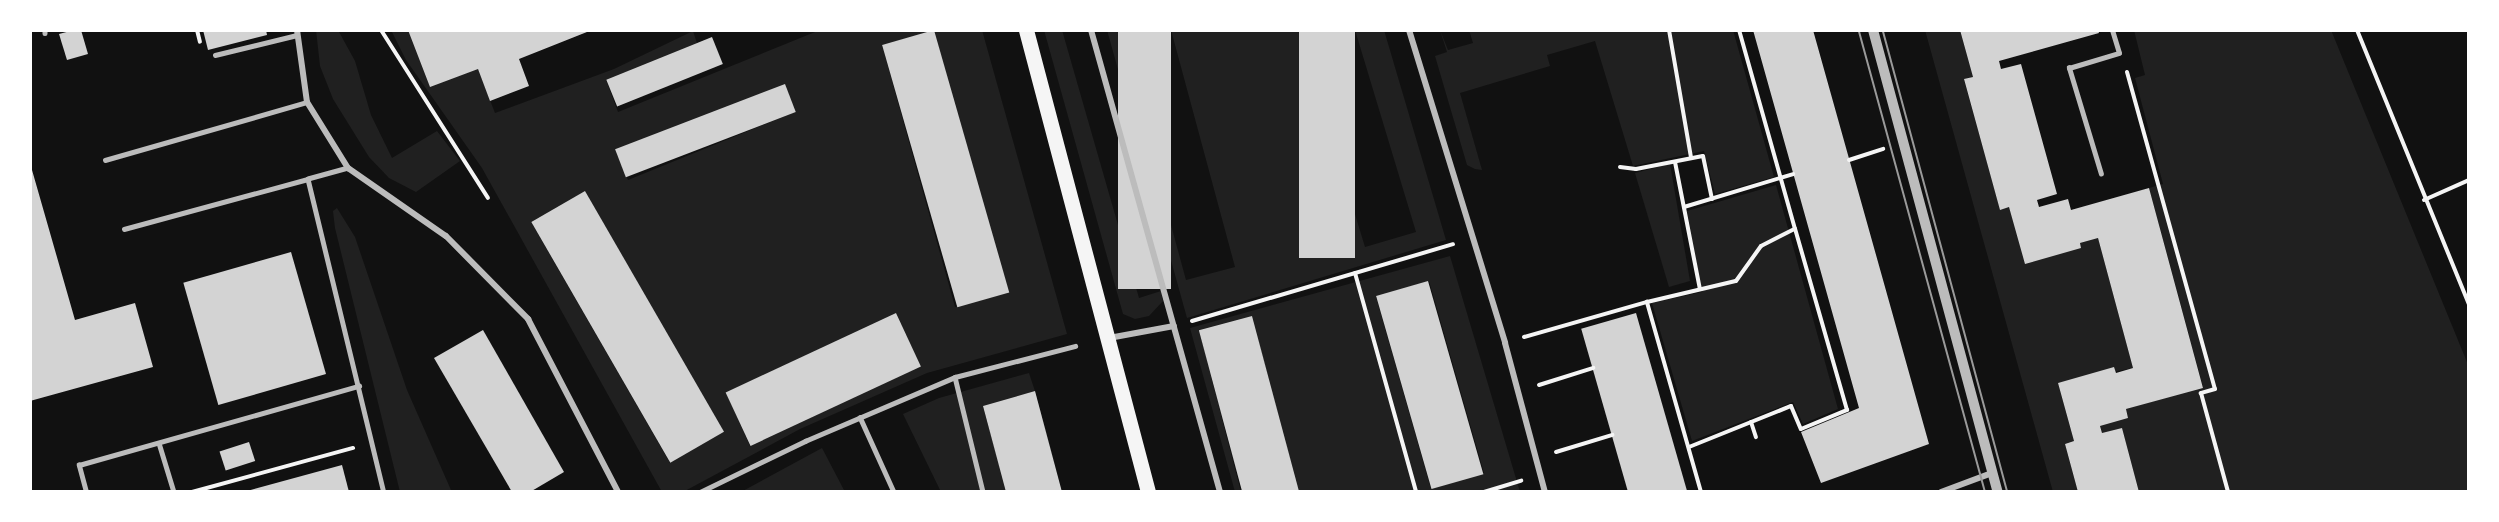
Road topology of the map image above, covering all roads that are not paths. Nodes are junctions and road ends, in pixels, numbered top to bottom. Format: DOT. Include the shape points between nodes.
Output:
graph roads {
  1 [pos="1026,30"];
  2 [pos="1091,30"];
  3 [pos="1408,30"];
  4 [pos="1873,30"];
  5 [pos="2112,30"];
  6 [pos="297,32"];
  7 [pos="214,55"];
  8 [pos="308,102"];
  9 [pos="105,160"];
  10 [pos="348,168"];
  11 [pos="2101,174"];
  12 [pos="308,178"];
  13 [pos="124,229"];
  14 [pos="1174,326"];
  15 [pos="1106,338"];
  16 [pos="1075,346"];
  17 [pos="955,377"];
  18 [pos="359,386"];
  19 [pos="860,417"];
  20 [pos="159,443"];
  21 [pos="1992,473"];
  22 [pos="86,492"];
  23 [pos="174,492"];
  24 [pos="384,492"];
  25 [pos="618,492"];
  26 [pos="700,492"];
  27 [pos="894,492"];
  28 [pos="983,492"];
  29 [pos="1148,492"];
  30 [pos="1220,492"];
  31 [pos="1545,492"];
  32 [pos="1941,492"];
  33 [pos="1998,492"];
  1 -- 15 [label="main road"];
  2 -- 14 [label="street"];
  3 -- 31 [label="street" via="1505,343"];
  4 -- 21 [label="street"];
  5 -- 11 [label="lane" via="2119,53 2069,68"];
  6 -- 7 [label="lane"];
  6 -- 8 [label="street"];
  8 -- 9 [label="lane"];
  8 -- 10 [label="street"];
  10 -- 12 [label="lane"];
  10 -- 25 [label="street" via="446,236 528,319"];
  12 -- 13 [label="lane"];
  12 -- 18 [label="lane"];
  14 -- 15 [label="street"];
  14 -- 30 [label="street"];
  15 -- 29 [label="main road"];
  16 -- 17 [label="lane"];
  17 -- 19 [label="lane"];
  17 -- 28 [label="lane"];
  18 -- 20 [label="lane"];
  18 -- 24 [label="lane"];
  19 -- 26 [label="lane"];
  19 -- 27 [label="lane"];
  20 -- 22 [label="lane" via="79,465"];
  20 -- 23 [label="lane"];
  21 -- 32 [label="street"];
  21 -- 33 [label="street"];
}
